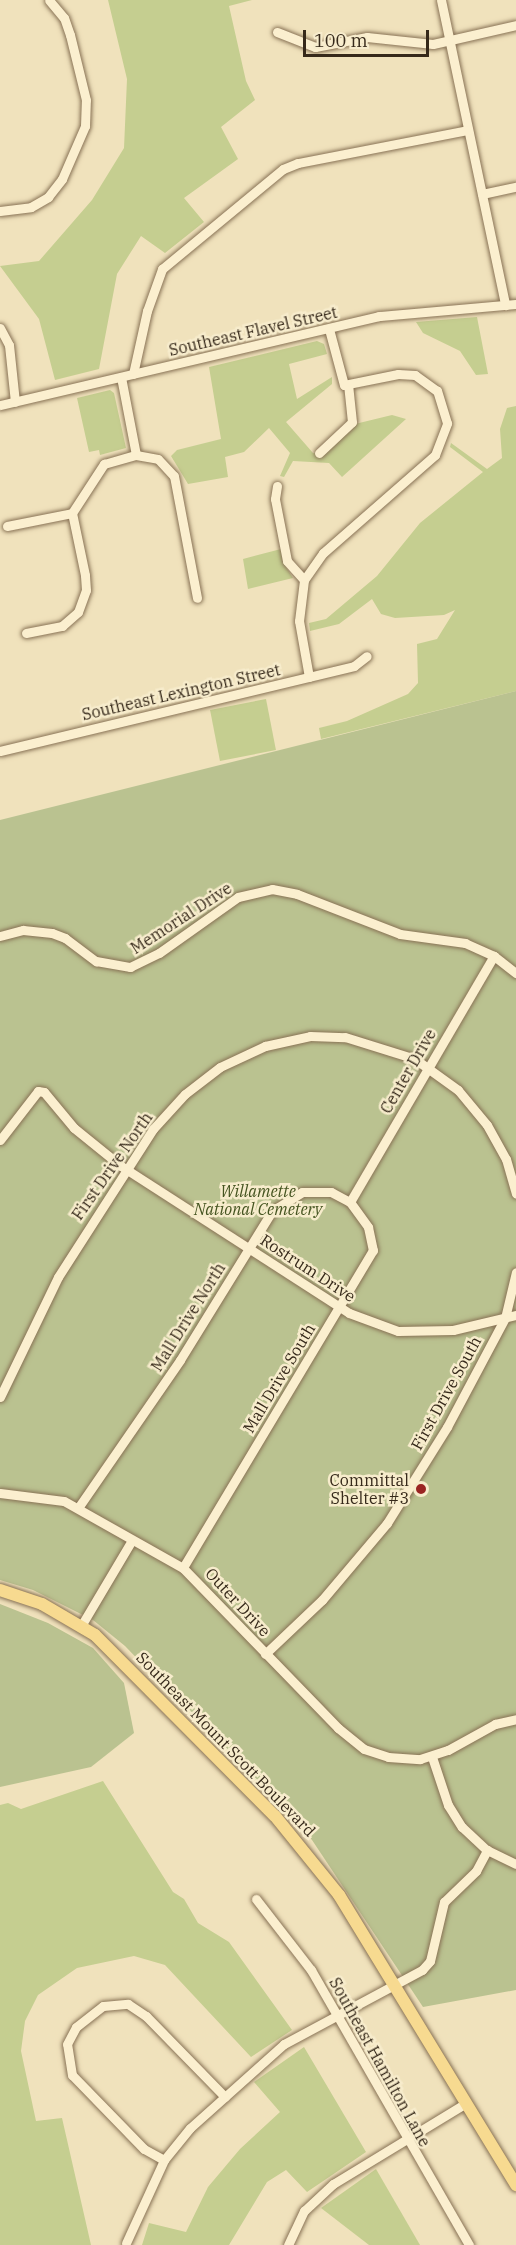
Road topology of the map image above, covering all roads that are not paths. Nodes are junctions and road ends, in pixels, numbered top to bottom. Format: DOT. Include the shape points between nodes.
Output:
graph roads {
  1 [pos="49,0"];
  2 [pos="441,0"];
  3 [pos="516,25"];
  4 [pos="277,32"];
  5 [pos="449,41"];
  6 [pos="468,130"];
  7 [pos="516,188"];
  8 [pos="482,194"];
  9 [pos="0,211"];
  10 [pos="516,304"];
  11 [pos="505,305"];
  12 [pos="0,328"];
  13 [pos="329,329"];
  14 [pos="133,374"];
  15 [pos="121,377"];
  16 [pos="348,386"];
  17 [pos="15,402"];
  18 [pos="0,405"];
  19 [pos="319,453"];
  20 [pos="136,455"];
  21 [pos="277,486"];
  22 [pos="72,513"];
  23 [pos="7,526"];
  24 [pos="304,580"];
  25 [pos="197,598"];
  26 [pos="26,633"];
  27 [pos="367,656"];
  28 [pos="309,677"];
  29 [pos="0,751"];
  30 [pos="0,936"];
  31 [pos="494,956"];
  32 [pos="516,973"];
  33 [pos="427,1067"];
  34 [pos="0,1140"];
  35 [pos="127,1167"];
  36 [pos="516,1194"];
  37 [pos="350,1202"];
  38 [pos="249,1247"];
  39 [pos="516,1272"];
  40 [pos="340,1307"];
  41 [pos="516,1316"];
  42 [pos="505,1318"];
  43 [pos="0,1397"];
  44 [pos="0,1493"];
  45 [pos="78,1508"];
  46 [pos="132,1540"];
  47 [pos="183,1568"];
  48 [pos="0,1590"];
  49 [pos="81,1626"];
  50 [pos="265,1654"];
  51 [pos="516,1719"];
  52 [pos="432,1757"];
  53 [pos="487,1850"];
  54 [pos="516,1864"];
  55 [pos="256,1899"];
  56 [pos="393,1983"];
  57 [pos="339,2016"];
  58 [pos="225,2097"];
  59 [pos="466,2103"];
  60 [pos="406,2140"];
  61 [pos="164,2160"];
  62 [pos="516,2185"];
  63 [pos="126,2243"];
  64 [pos="288,2245"];
  65 [pos="470,2245"];
  1 -- 9 [label="street" via="70,35 87,104 85,126 62,179 48,197 31,207"];
  2 -- 5 [label="street"];
  3 -- 5 [label="street"];
  4 -- 5 [label="street" via="294,42 315,46 367,37 423,44"];
  5 -- 6 [label="street"];
  6 -- 8 [label="street"];
  6 -- 14 [label="street" via="283,169 162,269 147,311"];
  7 -- 8 [label="street"];
  8 -- 11 [label="street"];
  10 -- 11 [label="street, Southeast Flavel Street"];
  11 -- 13 [label="street, Southeast Flavel Street" via="387,315"];
  12 -- 17 [label="street" via="9,345"];
  13 -- 14 [label="street, Southeast Flavel Street"];
  13 -- 16 [label="street" via="341,380"];
  14 -- 15 [label="street, Southeast Flavel Street"];
  15 -- 17 [label="street, Southeast Flavel Street"];
  15 -- 20 [label="street"];
  16 -- 19 [label="street" via="352,422"];
  16 -- 24 [label="street" via="398,374 415,375 430,384 444,403 446,432 435,455 323,553"];
  17 -- 18 [label="street, Southeast Flavel Street"];
  20 -- 22 [label="street" via="105,464"];
  20 -- 25 [label="street" via="158,459 174,476"];
  21 -- 24 [label="street" via="275,499 287,561"];
  22 -- 23 [label="street"];
  22 -- 26 [label="street" via="85,575 83,601 78,612 62,626"];
  24 -- 28 [label="street" via="298,621"];
  27 -- 28 [label="street, Southeast Lexington Street" via="354,666"];
  28 -- 29 [label="street, Southeast Lexington Street"];
  30 -- 31 [label="street, Memorial Drive" via="23,930 52,933 106,965 130,967 159,953 238,897 272,890 297,894 400,934 465,943"];
  31 -- 32 [label="street, Memorial Drive"];
  31 -- 33 [label="street, Center Drive"];
  33 -- 35 [label="street, First Drive North" via="415,1059 345,1037 310,1036 266,1046 220,1067 185,1094 153,1129"];
  33 -- 36 [label="street" via="458,1090 487,1125 506,1158"];
  33 -- 37 [label="street, Center Drive"];
  34 -- 35 [label="street, Rostrum Drive" via="38,1090 74,1128"];
  35 -- 38 [label="street, Rostrum Drive"];
  35 -- 43 [label="street, First Drive North" via="58,1277"];
  37 -- 38 [label="street, Mall Drive North" via="331,1192 302,1192 272,1211"];
  37 -- 40 [label="street, Mall Drive South" via="368,1227 373,1250"];
  38 -- 40 [label="street, Rostrum Drive"];
  38 -- 45 [label="street, Mall Drive North" via="180,1360"];
  39 -- 42 [label="street, First Drive South"];
  40 -- 42 [label="street, Rostrum Drive" via="398,1331 453,1330"];
  40 -- 47 [label="street, Mall Drive South"];
  41 -- 42 [label="street"];
  42 -- 50 [label="street, First Drive South" via="447,1426 387,1523 322,1600"];
  44 -- 45 [label="street, Outer Drive" via="50,1498"];
  45 -- 46 [label="street, Outer Drive"];
  46 -- 47 [label="street, Outer Drive"];
  46 -- 49 [label="street"];
  47 -- 50 [label="street, Outer Drive"];
  48 -- 49 [label="main road, Southeast Mount Scott Boulevard" via="30,1598"];
  49 -- 56 [label="main road, Southeast Mount Scott Boulevard" via="130,1668 275,1816 339,1895"];
  50 -- 52 [label="street, Outer Drive" via="364,1749 401,1760"];
  51 -- 52 [label="street" via="489,1727"];
  52 -- 53 [label="street" via="448,1805 467,1832"];
  53 -- 54 [label="street"];
  53 -- 56 [label="street" via="476,1871 444,1902 430,1961 407,1980"];
  55 -- 57 [label="street, Southeast Hamilton Lane" via="311,1970"];
  56 -- 57 [label="street"];
  56 -- 59 [label="main road, Southeast Mount Scott Boulevard"];
  57 -- 58 [label="street" via="284,2044"];
  57 -- 60 [label="street, Southeast Hamilton Lane"];
  58 -- 61 [label="street" via="190,2128"];
  58 -- 61 [label="street" via="146,2016 128,2004 103,2006 76,2027 67,2044 72,2075 144,2150"];
  59 -- 60 [label="street"];
  59 -- 62 [label="main road, Southeast Mount Scott Boulevard"];
  60 -- 64 [label="street" via="333,2184 311,2202"];
  60 -- 65 [label="street, Southeast Hamilton Lane"];
  61 -- 63 [label="street"];
}
